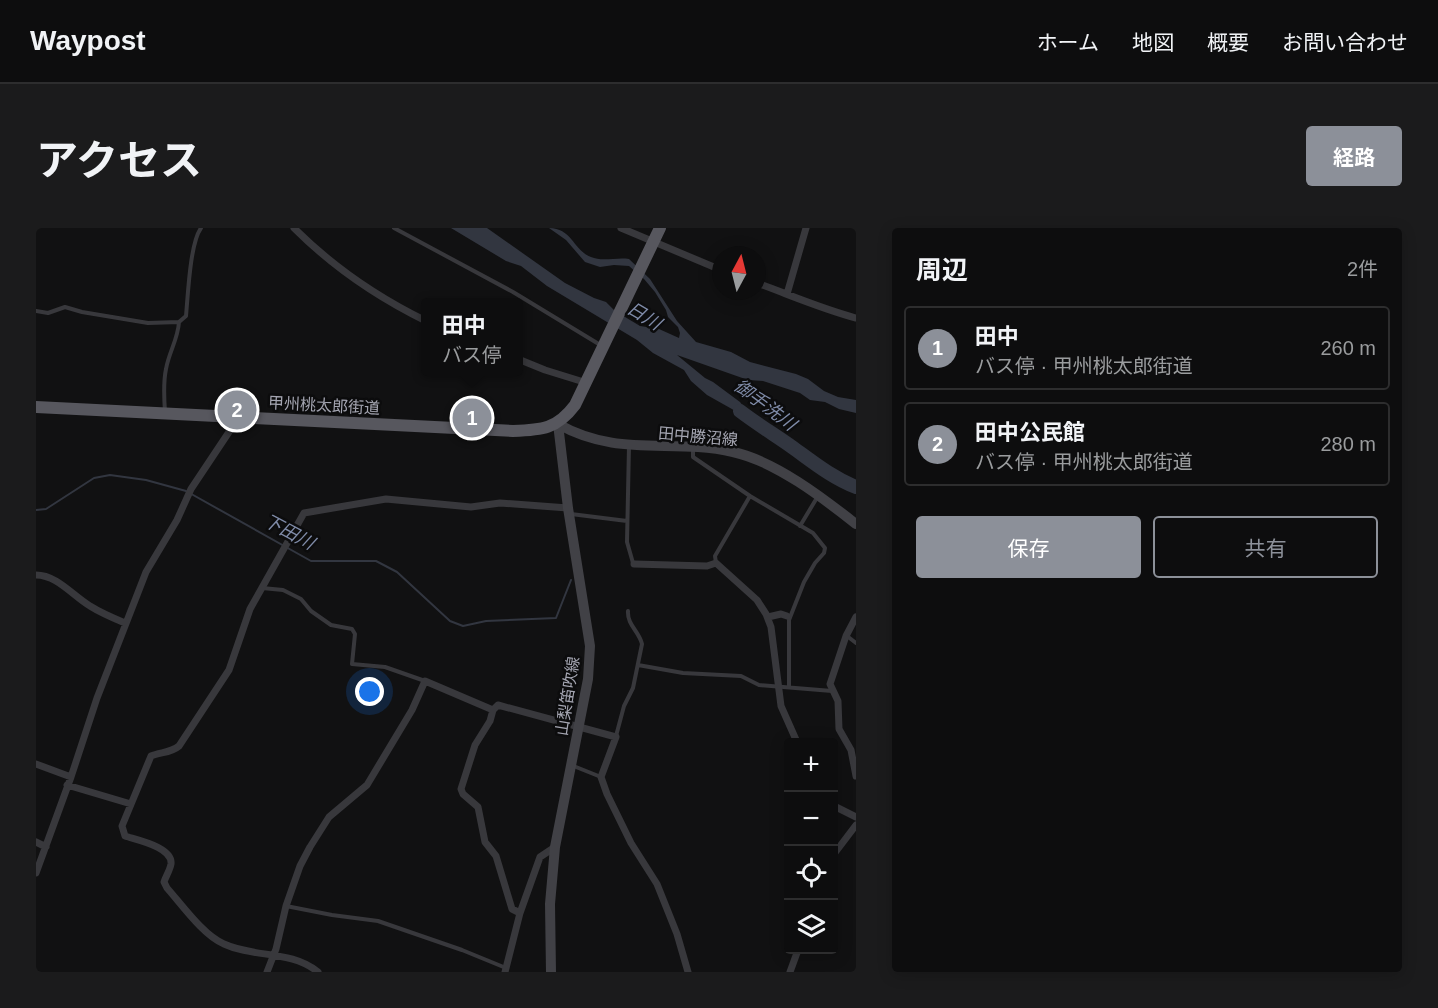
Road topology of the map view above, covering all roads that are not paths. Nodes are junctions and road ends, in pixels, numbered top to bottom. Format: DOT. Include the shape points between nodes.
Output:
graph roads {
  1 [pos="201,228"];
  2 [pos="294,228"];
  3 [pos="394,228"];
  4 [pos="621,228"];
  5 [pos="660,228"];
  6 [pos="806,228"];
  7 [pos="652,245"];
  8 [pos="712,267"];
  9 [pos="766,286"];
  10 [pos="787,294"];
  11 [pos="523,298"];
  12 [pos="523,298"];
  13 [pos="36,311"];
  14 [pos="856,318"];
  15 [pos="421,319"];
  16 [pos="179,322"];
  17 [pos="604,347"];
  18 [pos="523,360"];
  19 [pos="587,382"];
  20 [pos="36,406"];
  21 [pos="165,413"];
  22 [pos="234,417"];
  23 [pos="558,424"];
  24 [pos="629,445"];
  25 [pos="693,448"];
  26 [pos="750,496"];
  27 [pos="818,496"];
  28 [pos="568,511"];
  29 [pos="627,521"];
  30 [pos="856,524"];
  31 [pos="800,526"];
  32 [pos="716,563"];
  33 [pos="634,564"];
  34 [pos="36,575"];
  35 [pos="262,588"];
  36 [pos="628,611"];
  37 [pos="789,616"];
  38 [pos="768,617"];
  39 [pos="856,617"];
  40 [pos="125,623"];
  41 [pos="846,636"];
  42 [pos="856,643"];
  43 [pos="638,665"];
  44 [pos="425,681"];
  45 [pos="778,686"];
  46 [pos="789,687"];
  47 [pos="832,692"];
  48 [pos="493,710"];
  49 [pos="579,728"];
  50 [pos="616,737"];
  51 [pos="795,738"];
  52 [pos="854,750"];
  53 [pos="36,764"];
  54 [pos="571,765"];
  55 [pos="856,776"];
  56 [pos="71,777"];
  57 [pos="601,777"];
  58 [pos="67,785"];
  59 [pos="131,804"];
  60 [pos="838,808"];
  61 [pos="856,817"];
  62 [pos="856,825"];
  63 [pos="36,842"];
  64 [pos="46,847"];
  65 [pos="555,847"];
  66 [pos="838,849"];
  67 [pos="36,873"];
  68 [pos="286,906"];
  69 [pos="520,913"];
  70 [pos="797,954"];
  71 [pos="273,956"];
  72 [pos="505,970"];
  73 [pos="267,972"];
  74 [pos="318,972"];
  75 [pos="551,972"];
  76 [pos="688,972"];
  77 [pos="790,972"];
  1 -- 16 [label="lane" via="192,259 186,316"];
  2 -- 15 [label="street" via="356,282"];
  3 -- 11 [label="lane"];
  4 -- 7 [label="street"];
  5 -- 7 [label="highway"];
  6 -- 10 [label="street"];
  7 -- 8 [label="street"];
  7 -- 17 [label="highway"];
  9 -- 10 [label="street"];
  10 -- 14 [label="street"];
  12 -- 17 [label="lane"];
  13 -- 16 [label="lane" via="48,313 65,307 148,323"];
  16 -- 21 [label="lane" via="166,367"];
  17 -- 19 [label="highway"];
  18 -- 19 [label="street"];
  19 -- 23 [label="highway" via="575,405"];
  20 -- 21 [label="highway, 甲州桃太郎街道"];
  21 -- 22 [label="highway, 甲州桃太郎街道"];
  22 -- 23 [label="highway, 甲州桃太郎街道" via="513,431"];
  22 -- 40 [label="street" via="229,432 189,492 146,572"];
  23 -- 24 [label="main road, 田中勝沼線" via="590,439"];
  23 -- 28 [label="main road, 山梨笛吹線"];
  24 -- 25 [label="main road, 田中勝沼線"];
  24 -- 29 [label="lane"];
  25 -- 26 [label="lane" via="693,457"];
  25 -- 27 [label="main road, 田中勝沼線" via="754,458"];
  26 -- 31 [label="lane"];
  26 -- 32 [label="lane" via="715,556"];
  27 -- 30 [label="main road, 田中勝沼線"];
  27 -- 31 [label="lane"];
  28 -- 29 [label="lane"];
  28 -- 35 [label="street" via="386,499 304,513"];
  28 -- 49 [label="main road, 山梨笛吹線" via="590,646"];
  29 -- 33 [label="lane" via="627,542"];
  31 -- 37 [label="lane" via="813,533 825,548"];
  32 -- 33 [label="street"];
  32 -- 38 [label="street" via="757,600"];
  34 -- 40 [label="street" via="59,583 90,607"];
  35 -- 44 [label="lane" via="284,590 301,599 311,612 330,625 351,629 355,634 352,664 385,667"];
  35 -- 59 [label="street" via="250,609 229,670 179,746 151,756"];
  36 -- 43 [label="lane" via="629,622 642,644"];
  37 -- 38 [label="street"];
  37 -- 46 [label="lane"];
  38 -- 45 [label="street"];
  39 -- 41 [label="street"];
  40 -- 56 [label="street"];
  41 -- 42 [label="lane"];
  41 -- 47 [label="street" via="830,684"];
  43 -- 45 [label="lane" via="683,673 741,676 759,685"];
  43 -- 50 [label="lane"];
  44 -- 48 [label="street"];
  44 -- 68 [label="street" via="367,785 329,816 300,866"];
  45 -- 46 [label="lane"];
  45 -- 51 [label="street" via="781,706"];
  46 -- 47 [label="lane"];
  47 -- 52 [label="street" via="840,708 840,729"];
  48 -- 49 [label="street" via="498,705"];
  48 -- 69 [label="street" via="475,745 461,789 478,807 485,842 496,856 512,909"];
  49 -- 50 [label="street"];
  49 -- 54 [label="main road, 山梨笛吹線"];
  50 -- 57 [label="street"];
  52 -- 55 [label="street"];
  53 -- 56 [label="street"];
  54 -- 57 [label="lane"];
  54 -- 65 [label="main road, 山梨笛吹線"];
  56 -- 58 [label="street"];
  57 -- 76 [label="street" via="631,843 657,884"];
  58 -- 59 [label="street"];
  58 -- 64 [label="street"];
  59 -- 71 [label="street" via="122,826 125,836 164,850 171,864 167,888 208,934 232,948"];
  60 -- 61 [label="street"];
  62 -- 66 [label="street"];
  63 -- 64 [label="street"];
  64 -- 67 [label="street"];
  65 -- 69 [label="street" via="540,857"];
  65 -- 75 [label="main road, 山梨笛吹線" via="550,904"];
  68 -- 71 [label="street"];
  68 -- 72 [label="lane" via="378,921 462,950"];
  69 -- 72 [label="street"];
  70 -- 77 [label="street"];
  71 -- 73 [label="street"];
  71 -- 74 [label="street" via="291,958"];
}
